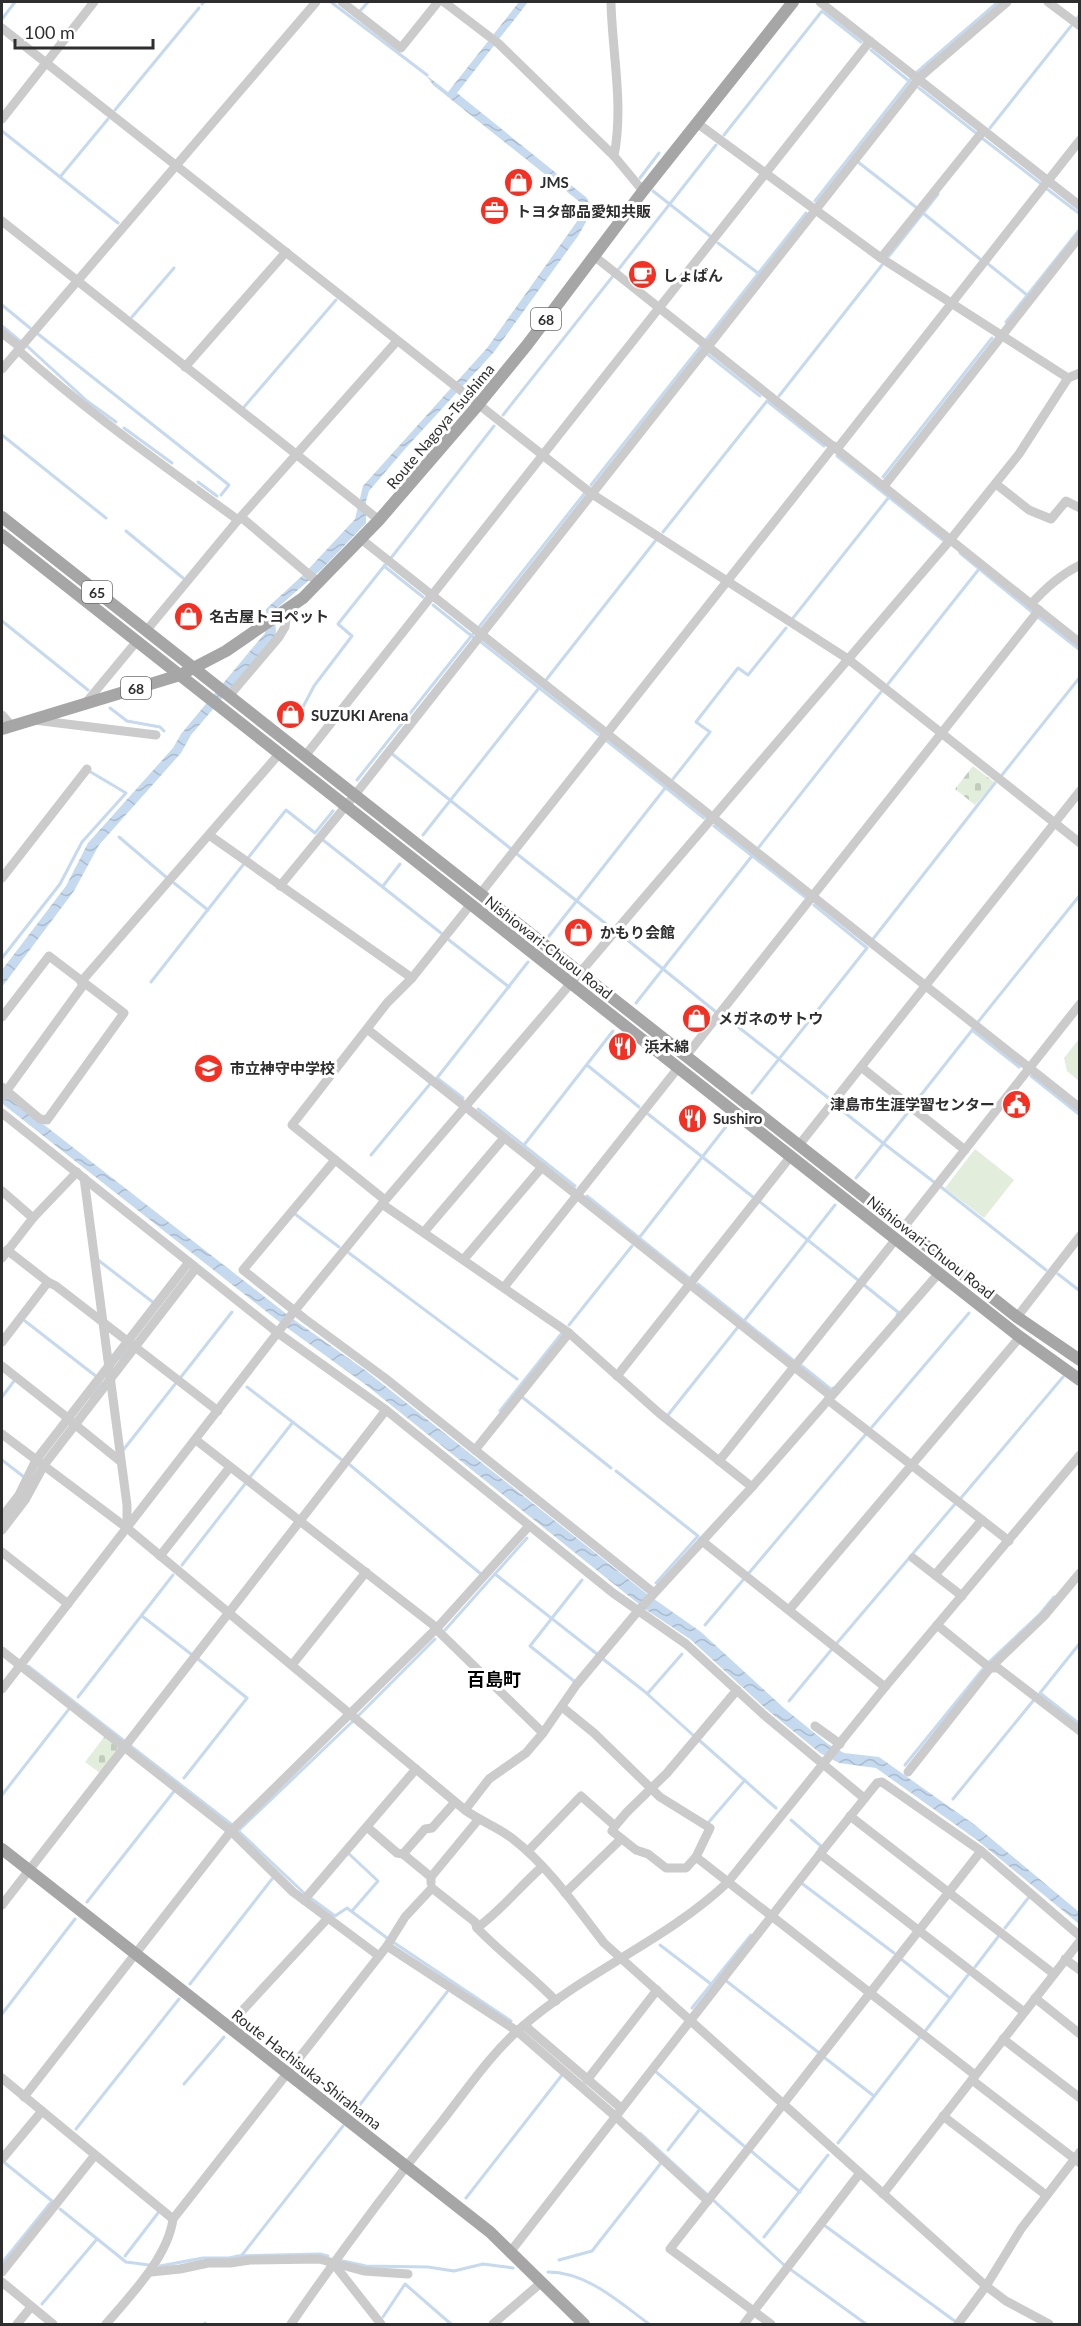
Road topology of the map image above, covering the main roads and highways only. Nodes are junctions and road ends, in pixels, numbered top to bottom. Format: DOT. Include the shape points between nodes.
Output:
graph roads {
  1 [pos="793,2"];
  2 [pos="2,517"];
  3 [pos="2,535"];
  4 [pos="193,668"];
  5 [pos="180,675"];
  6 [pos="7,728"];
  7 [pos="1080,1360"];
  8 [pos="1080,1380"];
  9 [pos="2,1849"];
  10 [pos="584,2325"];
  1 -- 4 [label="main road, Route Nagoya-Tsushima / 68" via="527,345 379,520 282,614"];
  2 -- 4 [label="main road, Nishiowari-Chuou Road / 65"];
  3 -- 5 [label="main road, Nishiowari-Chuou Road / 65"];
  4 -- 5 [label="main road, Route Nagoya-Tsushima / 68"];
  4 -- 7 [label="main road, Nishiowari-Chuou Road / 65" via="1017,1317"];
  5 -- 6 [label="main road, Route Nagoya-Tsushima / 68"];
  5 -- 8 [label="main road, Nishiowari-Chuou Road / 65" via="1020,1337"];
  9 -- 10 [label="main road, Route Hachisuka-Shirahama" via="407,2165 511,2251"];
}
